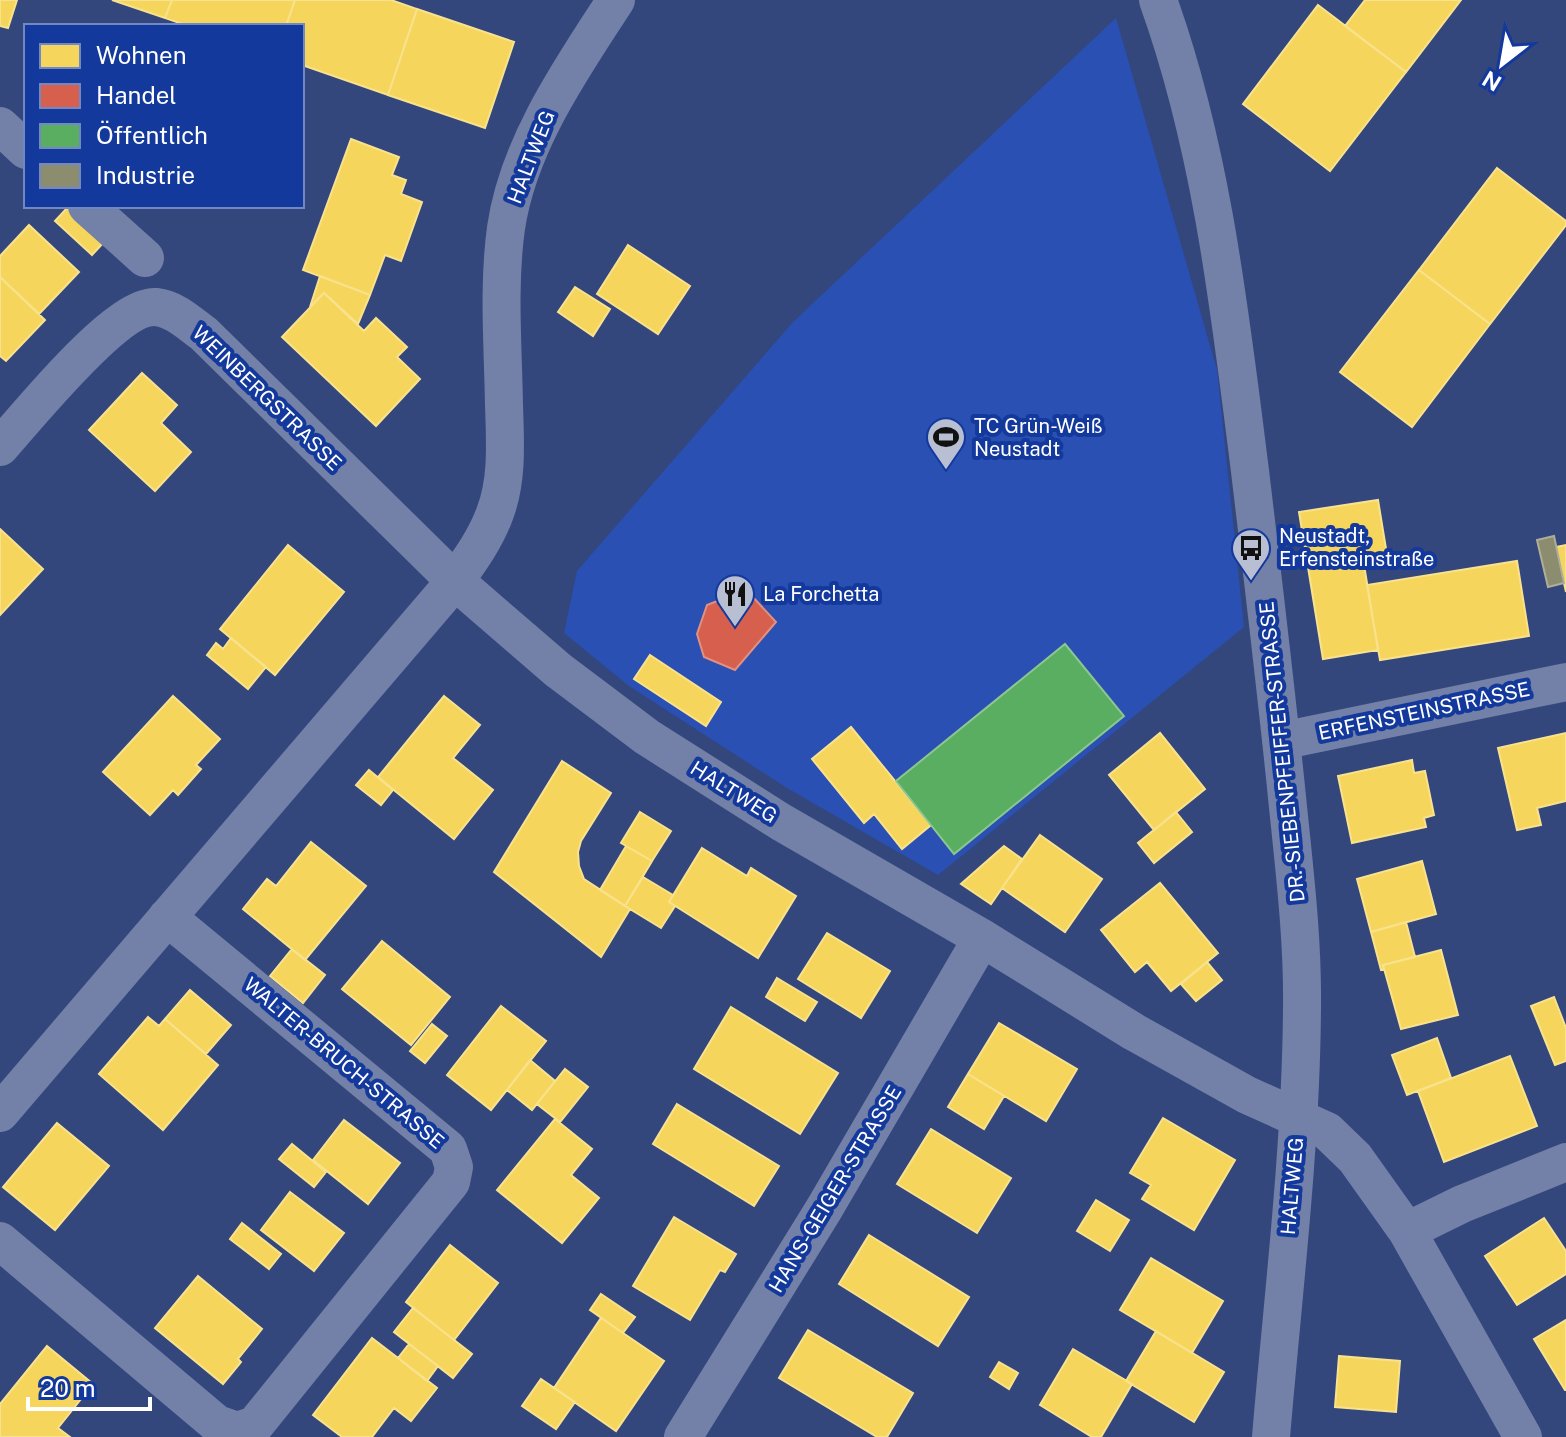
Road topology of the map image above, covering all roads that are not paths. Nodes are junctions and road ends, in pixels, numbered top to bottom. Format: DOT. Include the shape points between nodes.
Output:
graph roads {
  1 [pos="616,0"];
  2 [pos="1158,0"];
  3 [pos="0,126"];
  4 [pos="24,148"];
  5 [pos="89,208"];
  6 [pos="145,258"];
  7 [pos="0,447"];
  8 [pos="455,581"];
  9 [pos="1566,682"];
  10 [pos="1281,741"];
  11 [pos="167,917"];
  12 [pos="982,938"];
  13 [pos="0,1113"];
  14 [pos="1298,1118"];
  15 [pos="1566,1162"];
  16 [pos="1407,1231"];
  17 [pos="0,1241"];
  18 [pos="683,1437"];
  19 [pos="1271,1437"];
  20 [pos="1523,1437"];
  1 -- 8 [label="street, HALTWEG" via="570,70 521,172 506,227 502,287 505,471 496,511"];
  2 -- 10 [label="street, DR.-SIEBENPFEIFFER-STRASSE" via="1198,133 1239,384"];
  3 -- 4 [label="street"];
  5 -- 6 [label="street"];
  7 -- 8 [label="street, WEINBERGSTRASSE" via="106,334 134,313 157,307 204,334"];
  8 -- 11 [label="street"];
  8 -- 12 [label="street, HALTWEG" via="558,670 647,737"];
  9 -- 10 [label="street, ERFENSTEINSTRASSE"];
  10 -- 14 [label="street, DR.-SIEBENPFEIFFER-STRASSE" via="1298,909"];
  11 -- 13 [label="street"];
  11 -- 17 [label="street, WALTER-BRUCH-STRASSE" via="448,1149 454,1167 451,1182 255,1425 237,1431 217,1424"];
  12 -- 14 [label="street, HALTWEG" via="1134,1032"];
  12 -- 18 [label="street, HANS-GEIGER-STRASSE"];
  14 -- 16 [label="street" via="1327,1131 1355,1158"];
  14 -- 19 [label="street, HALTWEG"];
  15 -- 16 [label="street"];
  16 -- 20 [label="street"];
}
